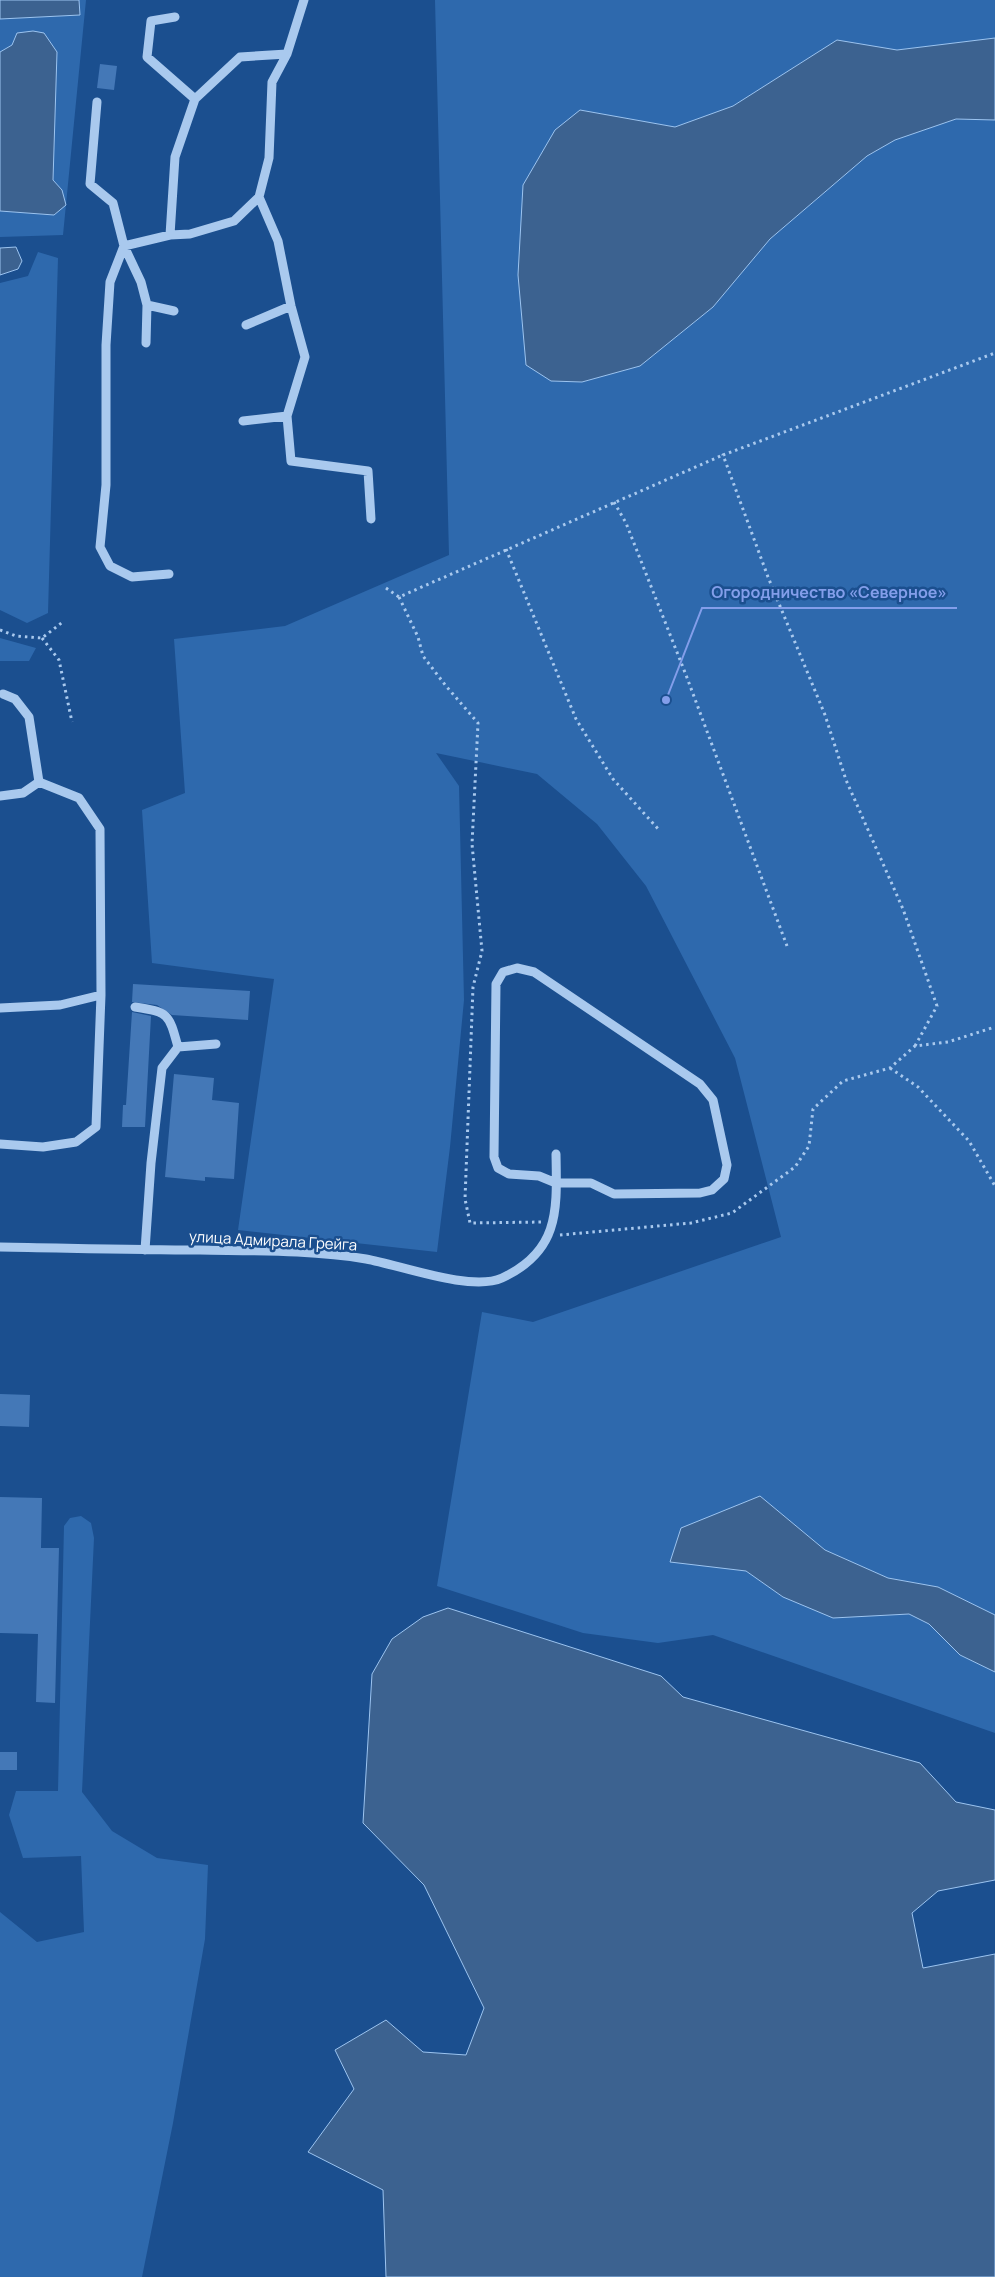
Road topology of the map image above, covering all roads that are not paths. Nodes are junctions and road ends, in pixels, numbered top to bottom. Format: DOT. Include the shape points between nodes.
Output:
graph roads {
  1 [pos="304,0"];
  2 [pos="175,17"];
  3 [pos="287,54"];
  4 [pos="195,99"];
  5 [pos="97,102"];
  6 [pos="260,197"];
  7 [pos="170,235"];
  8 [pos="124,246"];
  9 [pos="148,305"];
  10 [pos="291,306"];
  11 [pos="174,311"];
  12 [pos="246,325"];
  13 [pos="146,344"];
  14 [pos="287,416"];
  15 [pos="243,421"];
  16 [pos="371,520"];
  17 [pos="169,574"];
  18 [pos="3,694"];
  19 [pos="39,782"];
  20 [pos="0,796"];
  21 [pos="101,995"];
  22 [pos="0,1008"];
  23 [pos="135,1008"];
  24 [pos="216,1044"];
  25 [pos="178,1047"];
  26 [pos="0,1144"];
  27 [pos="556,1154"];
  28 [pos="556,1183"];
  29 [pos="0,1247"];
  30 [pos="145,1250"];
  1 -- 3 [label="street"];
  2 -- 4 [label="street" via="151,21 147,57"];
  3 -- 4 [label="street" via="240,58"];
  3 -- 6 [label="street" via="272,82 269,158"];
  4 -- 7 [label="street" via="175,157"];
  5 -- 8 [label="street" via="90,184 113,203"];
  6 -- 7 [label="street" via="234,221 190,234"];
  6 -- 10 [label="street" via="278,241"];
  7 -- 8 [label="street"];
  8 -- 9 [label="street"];
  8 -- 17 [label="street" via="110,282 106,345 106,485 100,547 110,566 132,577"];
  9 -- 11 [label="street"];
  9 -- 13 [label="street"];
  10 -- 12 [label="street"];
  10 -- 14 [label="street" via="304,357"];
  14 -- 15 [label="street"];
  14 -- 16 [label="street" via="291,461 368,471"];
  18 -- 19 [label="street" via="15,698 29,717"];
  19 -- 20 [label="street" via="23,794"];
  19 -- 21 [label="street" via="79,798 100,829"];
  21 -- 22 [label="street" via="60,1005"];
  21 -- 26 [label="street" via="96,1127 76,1142 43,1147"];
  23 -- 25 [label="street" via="160,1011 171,1022"];
  24 -- 25 [label="street"];
  25 -- 30 [label="street" via="162,1068"];
  27 -- 28 [label="street"];
  28 -- 28 [label="street" via="591,1182 614,1194 700,1193 712,1190 724,1179 727,1165 713,1100 700,1084 534,972 517,968 503,972 496,984 494,1157 498,1168 509,1174 539,1176"];
  28 -- 30 [label="street, улица Адмирала Грейга" via="557,1201 550,1236 527,1264 500,1279 468,1283 365,1259 312,1254"];
  29 -- 30 [label="street, улица Адмирала Грейга"];
}
